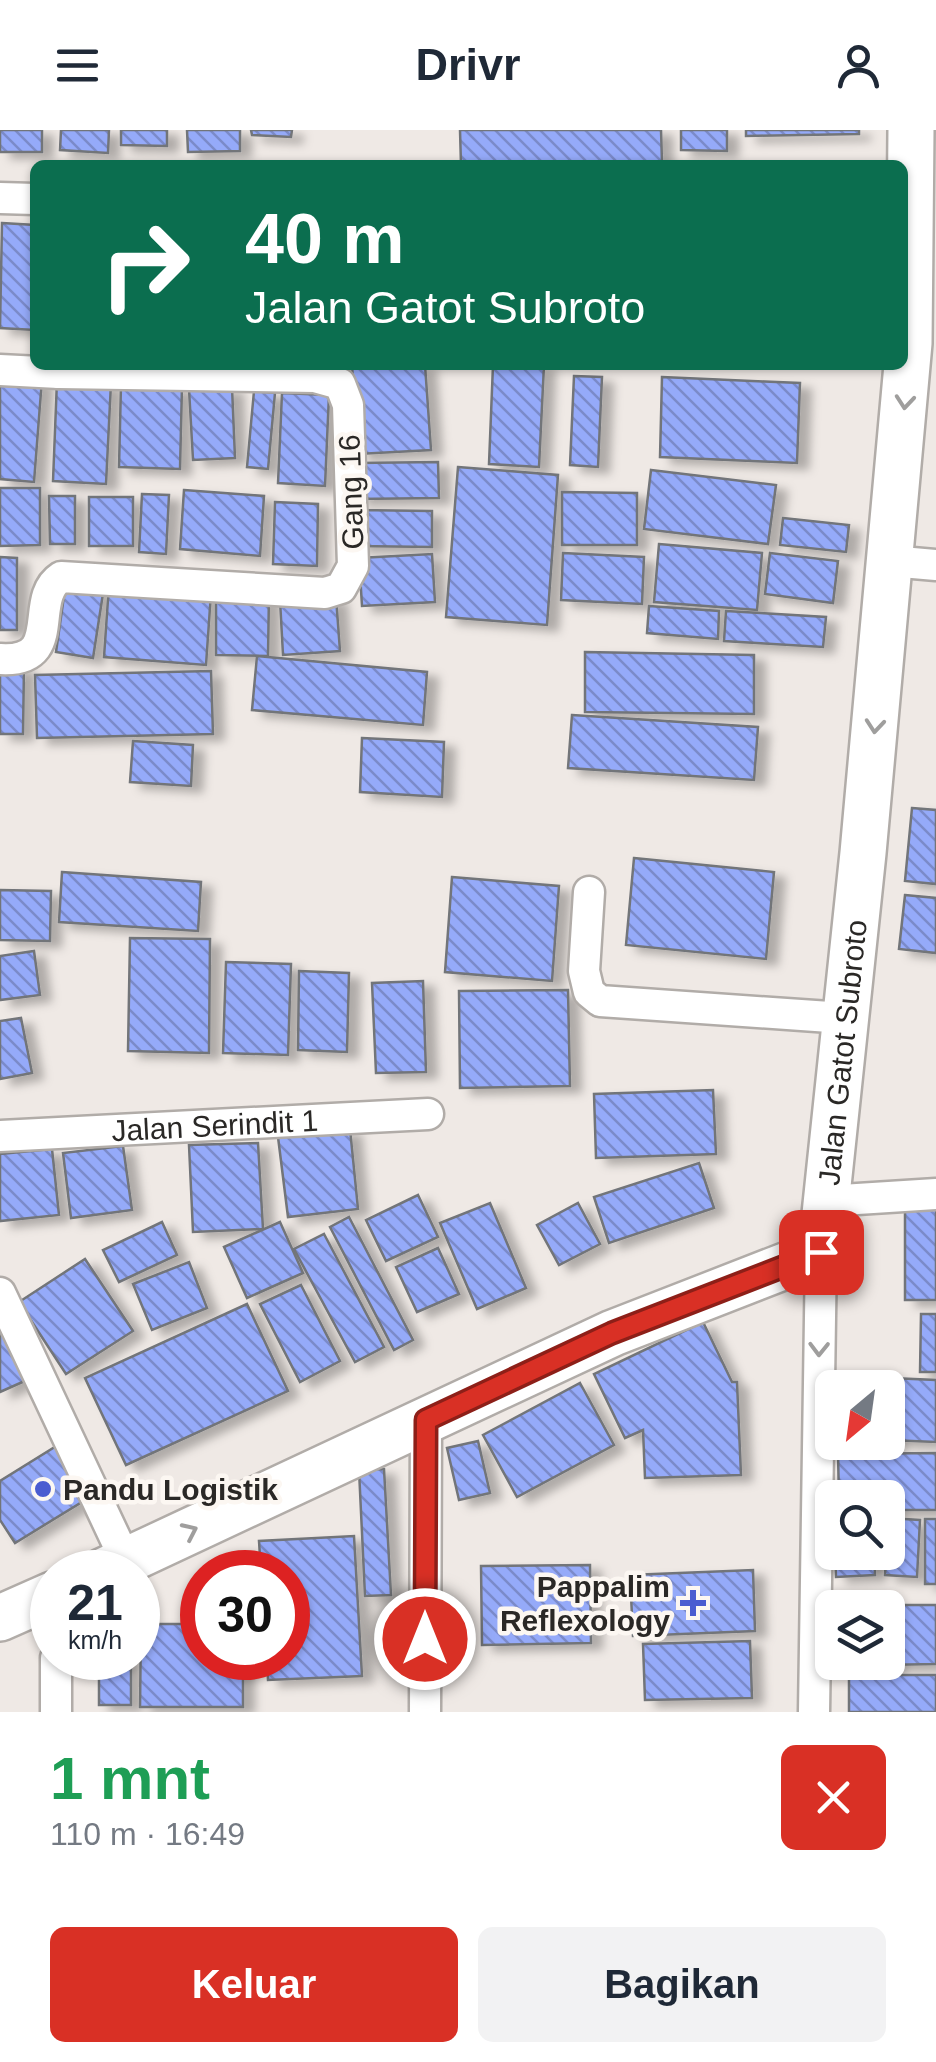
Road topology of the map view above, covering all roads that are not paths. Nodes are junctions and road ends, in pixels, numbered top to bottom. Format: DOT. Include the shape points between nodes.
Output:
graph roads {
  1 [pos="912,130"];
  2 [pos="908,178"];
  3 [pos="0,198"];
  4 [pos="30,199"];
  5 [pos="923,345"];
  6 [pos="30,369"];
  7 [pos="0,370"];
  8 [pos="91,370"];
  9 [pos="890,561"];
  10 [pos="936,565"];
  11 [pos="0,660"];
  12 [pos="588,892"];
  13 [pos="844,1018"];
  14 [pos="428,1114"];
  15 [pos="0,1136"];
  16 [pos="936,1194"];
  17 [pos="826,1201"];
  18 [pos="821,1252"];
  19 [pos="0,1293"];
  20 [pos="426,1420"];
  21 [pos="107,1550"];
  22 [pos="150,1550"];
  23 [pos="30,1605"];
  24 [pos="0,1618"];
  25 [pos="56,1680"];
  26 [pos="56,1712"];
  27 [pos="425,1712"];
  28 [pos="814,1712"];
  1 -- 2 [label="street, Jalan Gatot Subroto"];
  2 -- 5 [label="street, Jalan Gatot Subroto"];
  3 -- 4 [label="street"];
  5 -- 9 [label="street, Jalan Gatot Subroto, one-way"];
  6 -- 7 [label="street"];
  8 -- 11 [label="street, Gang 16" via="315,377 340,384 348,405 353,566 341,588 325,593 70,575 48,591 36,649"];
  9 -- 10 [label="street"];
  9 -- 13 [label="street, Jalan Gatot Subroto, one-way"];
  12 -- 13 [label="street" via="584,971 589,992 600,1001"];
  13 -- 17 [label="street, Jalan Gatot Subroto"];
  14 -- 15 [label="street, Jalan Serindit 1"];
  16 -- 17 [label="street"];
  17 -- 18 [label="street, Jalan Gatot Subroto"];
  18 -- 20 [label="street" via="612,1333"];
  18 -- 28 [label="street, one-way"];
  19 -- 21 [label="street"];
  22 -- 20 [label="street, one-way"];
  20 -- 27 [label="street"];
  23 -- 24 [label="street"];
  25 -- 26 [label="street"];
}
